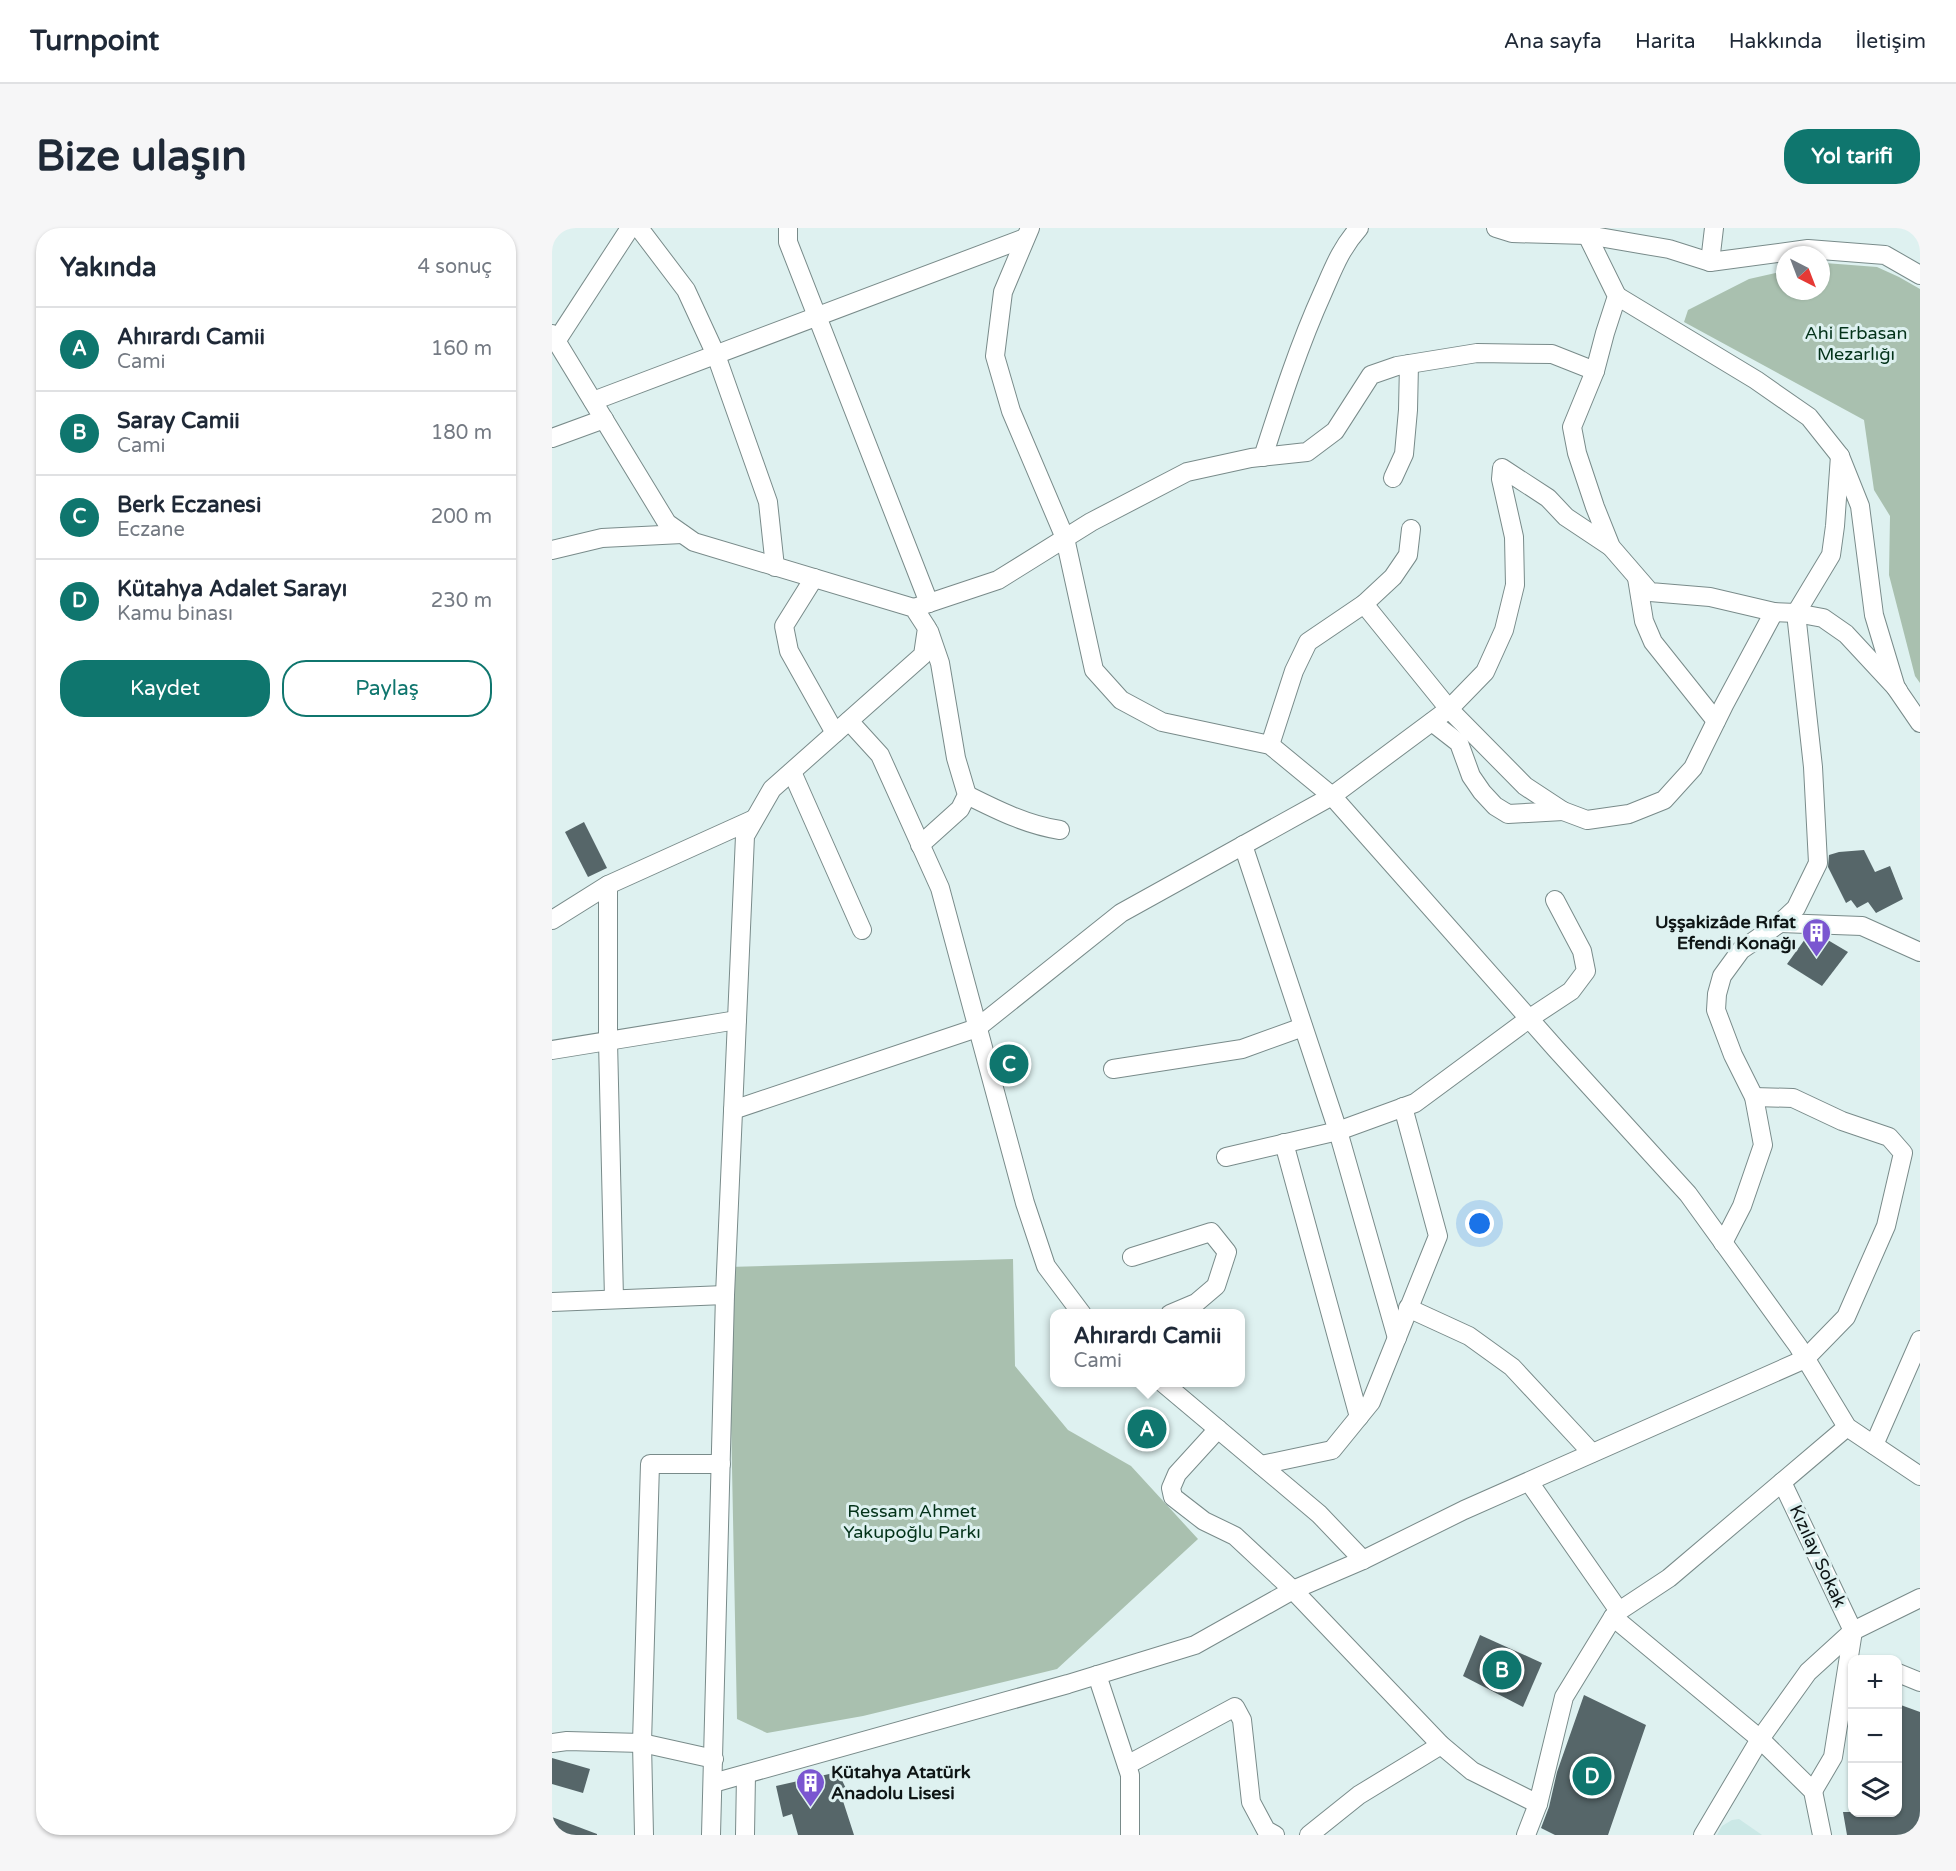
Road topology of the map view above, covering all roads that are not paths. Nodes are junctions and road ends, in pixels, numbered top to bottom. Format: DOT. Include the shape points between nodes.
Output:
graph roads {
  1 [pos="630,228"];
  2 [pos="639,228"];
  3 [pos="788,228"];
  4 [pos="1359,228"];
  5 [pos="1496,228"];
  6 [pos="1714,228"];
  7 [pos="1588,232"];
  8 [pos="1028,233"];
  9 [pos="1710,262"];
  10 [pos="1920,275"];
  11 [pos="1617,296"];
  12 [pos="817,317"];
  13 [pos="554,337"];
  14 [pos="716,355"];
  15 [pos="1409,364"];
  16 [pos="1595,371"];
  17 [pos="594,401"];
  18 [pos="604,418"];
  19 [pos="552,438"];
  20 [pos="1840,456"];
  21 [pos="1263,457"];
  22 [pos="1393,478"];
  23 [pos="1411,529"];
  24 [pos="682,534"];
  25 [pos="1065,538"];
  26 [pos="1611,547"];
  27 [pos="552,550"];
  28 [pos="775,567"];
  29 [pos="1636,576"];
  30 [pos="814,578"];
  31 [pos="1364,604"];
  32 [pos="921,605"];
  33 [pos="1774,612"];
  34 [pos="1796,613"];
  35 [pos="927,628"];
  36 [pos="1898,690"];
  37 [pos="1449,709"];
  38 [pos="1716,721"];
  39 [pos="1432,722"];
  40 [pos="1920,723"];
  41 [pos="842,727"];
  42 [pos="1270,745"];
  43 [pos="792,772"];
  44 [pos="967,795"];
  45 [pos="1332,796"];
  46 [pos="1563,811"];
  47 [pos="754,819"];
  48 [pos="1060,830"];
  49 [pos="920,845"];
  50 [pos="1243,845"];
  51 [pos="608,885"];
  52 [pos="1554,900"];
  53 [pos="552,920"];
  54 [pos="1780,923"];
  55 [pos="862,930"];
  56 [pos="1920,952"];
  57 [pos="1530,1018"];
  58 [pos="737,1020"];
  59 [pos="1303,1027"];
  60 [pos="977,1028"];
  61 [pos="608,1041"];
  62 [pos="552,1050"];
  63 [pos="1113,1069"];
  64 [pos="1755,1097"];
  65 [pos="1403,1107"];
  66 [pos="733,1110"];
  67 [pos="1338,1131"];
  68 [pos="1284,1143"];
  69 [pos="1226,1157"];
  70 [pos="1723,1243"];
  71 [pos="1132,1257"];
  72 [pos="724,1295"];
  73 [pos="614,1299"];
  74 [pos="552,1302"];
  75 [pos="1408,1308"];
  76 [pos="1078,1309"];
  77 [pos="1183,1309"];
  78 [pos="1397,1338"];
  79 [pos="1920,1340"];
  80 [pos="1805,1359"];
  81 [pos="1167,1387"];
  82 [pos="1359,1417"];
  83 [pos="1847,1427"];
  84 [pos="1218,1429"];
  85 [pos="1875,1445"];
  86 [pos="1592,1453"];
  87 [pos="721,1464"];
  88 [pos="1261,1465"];
  89 [pos="1920,1476"];
  90 [pos="1528,1482"];
  91 [pos="1782,1482"];
  92 [pos="1363,1560"];
  93 [pos="1293,1590"];
  94 [pos="1920,1598"];
  95 [pos="1616,1614"];
  96 [pos="1853,1631"];
  97 [pos="1856,1655"];
  98 [pos="1097,1675"];
  99 [pos="1902,1675"];
  100 [pos="1920,1682"];
  101 [pos="1848,1692"];
  102 [pos="1760,1739"];
  103 [pos="552,1743"];
  104 [pos="642,1743"];
  105 [pos="1441,1745"];
  106 [pos="714,1759"];
  107 [pos="1126,1765"];
  108 [pos="746,1774"];
  109 [pos="713,1783"];
  110 [pos="1813,1791"];
  111 [pos="1538,1804"];
  112 [pos="644,1835"];
  113 [pos="711,1835"];
  114 [pos="745,1835"];
  115 [pos="1130,1835"];
  116 [pos="1275,1835"];
  117 [pos="1309,1835"];
  118 [pos="1526,1835"];
  119 [pos="1703,1835"];
  120 [pos="1822,1835"];
  1 -- 13 [label="street"];
  2 -- 14 [label="street" via="686,290"];
  3 -- 12 [label="street" via="788,242"];
  4 -- 21 [label="street" via="1346,243 1310,320"];
  5 -- 7 [label="street" via="1512,233"];
  6 -- 9 [label="street"];
  7 -- 9 [label="street"];
  7 -- 11 [label="street"];
  8 -- 12 [label="street"];
  8 -- 25 [label="street" via="1003,292 995,356 1011,411"];
  9 -- 10 [label="street" via="1808,249 1885,255"];
  11 -- 16 [label="street"];
  11 -- 20 [label="street" via="1756,380 1809,417"];
  12 -- 14 [label="street"];
  12 -- 32 [label="street"];
  13 -- 17 [label="street"];
  14 -- 17 [label="street"];
  14 -- 28 [label="street" via="768,502"];
  15 -- 16 [label="street" via="1477,353 1552,354"];
  15 -- 21 [label="street" via="1371,375 1335,431 1307,452"];
  15 -- 22 [label="street" via="1404,454"];
  16 -- 26 [label="street" via="1572,427 1576,453"];
  17 -- 18 [label="street"];
  18 -- 19 [label="street"];
  18 -- 24 [label="street" via="667,522"];
  20 -- 34 [label="street" via="1831,555"];
  20 -- 36 [label="street" via="1860,506 1874,615"];
  21 -- 25 [label="street" via="1187,472"];
  23 -- 31 [label="street" via="1408,555 1393,577"];
  24 -- 27 [label="street" via="602,538"];
  24 -- 28 [label="street" via="694,542"];
  25 -- 32 [label="street" via="998,580"];
  25 -- 42 [label="street" via="1094,670 1121,700 1162,723"];
  26 -- 29 [label="street"];
  26 -- 37 [label="street" via="1502,468 1514,537 1515,585 1504,630 1485,672"];
  28 -- 30 [label="street"];
  29 -- 33 [label="street" via="1650,592 1710,597"];
  29 -- 38 [label="street" via="1644,621 1653,642"];
  30 -- 32 [label="street"];
  30 -- 41 [label="street" via="784,626 789,651"];
  31 -- 37 [label="street"];
  31 -- 42 [label="street" via="1308,642 1294,671"];
  32 -- 35 [label="street"];
  33 -- 34 [label="street"];
  33 -- 38 [label="street"];
  34 -- 36 [label="street" via="1823,618 1846,634"];
  34 -- 54 [label="street" via="1813,767 1818,863 1796,908"];
  35 -- 41 [label="street" via="923,655"];
  35 -- 44 [label="street" via="940,663 956,758"];
  36 -- 40 [label="street"];
  37 -- 39 [label="street"];
  37 -- 46 [label="street" via="1525,786"];
  38 -- 46 [label="street" via="1693,768 1664,800 1629,814 1587,820"];
  39 -- 45 [label="street"];
  39 -- 46 [label="street" via="1459,743 1472,776 1495,806 1508,814"];
  41 -- 43 [label="street"];
  41 -- 49 [label="street" via="880,755"];
  42 -- 45 [label="street"];
  43 -- 47 [label="street" via="772,789"];
  43 -- 55 [label="street"];
  44 -- 48 [label="street" via="1010,816"];
  44 -- 49 [label="street" via="960,810"];
  45 -- 50 [label="street"];
  45 -- 57 [label="street"];
  47 -- 51 [label="street"];
  47 -- 58 [label="street" via="745,836"];
  49 -- 60 [label="street" via="940,888"];
  50 -- 59 [label="street"];
  50 -- 60 [label="street" via="1121,913"];
  51 -- 53 [label="street"];
  51 -- 61 [label="street"];
  52 -- 57 [label="street" via="1582,951 1586,971 1571,991"];
  54 -- 56 [label="street" via="1862,926"];
  54 -- 64 [label="street" via="1742,950 1722,976 1717,994 1719,1019"];
  57 -- 65 [label="street" via="1415,1103"];
  57 -- 70 [label="street" via="1688,1194"];
  58 -- 61 [label="street"];
  58 -- 66 [label="street"];
  59 -- 63 [label="street" via="1242,1049"];
  59 -- 67 [label="street"];
  60 -- 66 [label="street"];
  60 -- 76 [label="street" via="1046,1266"];
  61 -- 62 [label="street"];
  61 -- 73 [label="street"];
  64 -- 70 [label="street" via="1763,1145 1742,1206"];
  64 -- 80 [label="street" via="1793,1098 1842,1122 1889,1137 1903,1153 1886,1226 1846,1317"];
  65 -- 67 [label="street"];
  65 -- 75 [label="street" via="1438,1236"];
  66 -- 72 [label="street"];
  67 -- 68 [label="street"];
  67 -- 78 [label="street"];
  68 -- 69 [label="street"];
  68 -- 82 [label="street"];
  70 -- 80 [label="street"];
  71 -- 77 [label="street" via="1211,1232 1227,1252 1216,1286 1196,1304"];
  72 -- 73 [label="street"];
  72 -- 87 [label="street"];
  73 -- 74 [label="street"];
  75 -- 78 [label="street"];
  75 -- 86 [label="street" via="1469,1336 1512,1367"];
  78 -- 82 [label="street" via="1371,1402"];
  79 -- 85 [label="street"];
  80 -- 83 [label="street"];
  80 -- 86 [label="street"];
  81 -- 84 [label="street"];
  82 -- 88 [label="street" via="1332,1450"];
  83 -- 85 [label="street"];
  83 -- 91 [label="street"];
  84 -- 88 [label="street"];
  84 -- 93 [label="street" via="1177,1474 1171,1488 1173,1497 1204,1521 1235,1536"];
  85 -- 89 [label="street"];
  86 -- 90 [label="street"];
  87 -- 104 [label="street" via="650,1464"];
  87 -- 106 [label="street"];
  88 -- 92 [label="street" via="1319,1514"];
  90 -- 92 [label="street"];
  90 -- 95 [label="street"];
  91 -- 95 [label="street" via="1669,1578"];
  91 -- 96 [label="street, Kızılay Sokak"];
  92 -- 93 [label="street"];
  93 -- 98 [label="street" via="1194,1645"];
  93 -- 105 [label="street"];
  94 -- 96 [label="street"];
  95 -- 102 [label="street"];
  95 -- 111 [label="street" via="1564,1697"];
  96 -- 97 [label="street"];
  96 -- 102 [label="street" via="1808,1672"];
  98 -- 107 [label="street"];
  98 -- 108 [label="street"];
  99 -- 100 [label="street"];
  101 -- 110 [label="street" via="1833,1757"];
  102 -- 110 [label="street"];
  102 -- 119 [label="street"];
  103 -- 104 [label="street"];
  104 -- 106 [label="street"];
  104 -- 112 [label="street"];
  105 -- 111 [label="street" via="1472,1772"];
  105 -- 117 [label="street" via="1359,1795"];
  106 -- 109 [label="street"];
  107 -- 115 [label="street" via="1130,1775"];
  107 -- 116 [label="street" via="1235,1707 1242,1720 1251,1802 1266,1830"];
  108 -- 109 [label="street"];
  108 -- 114 [label="street"];
  109 -- 113 [label="street"];
  110 -- 120 [label="street"];
  111 -- 118 [label="street"];
}
